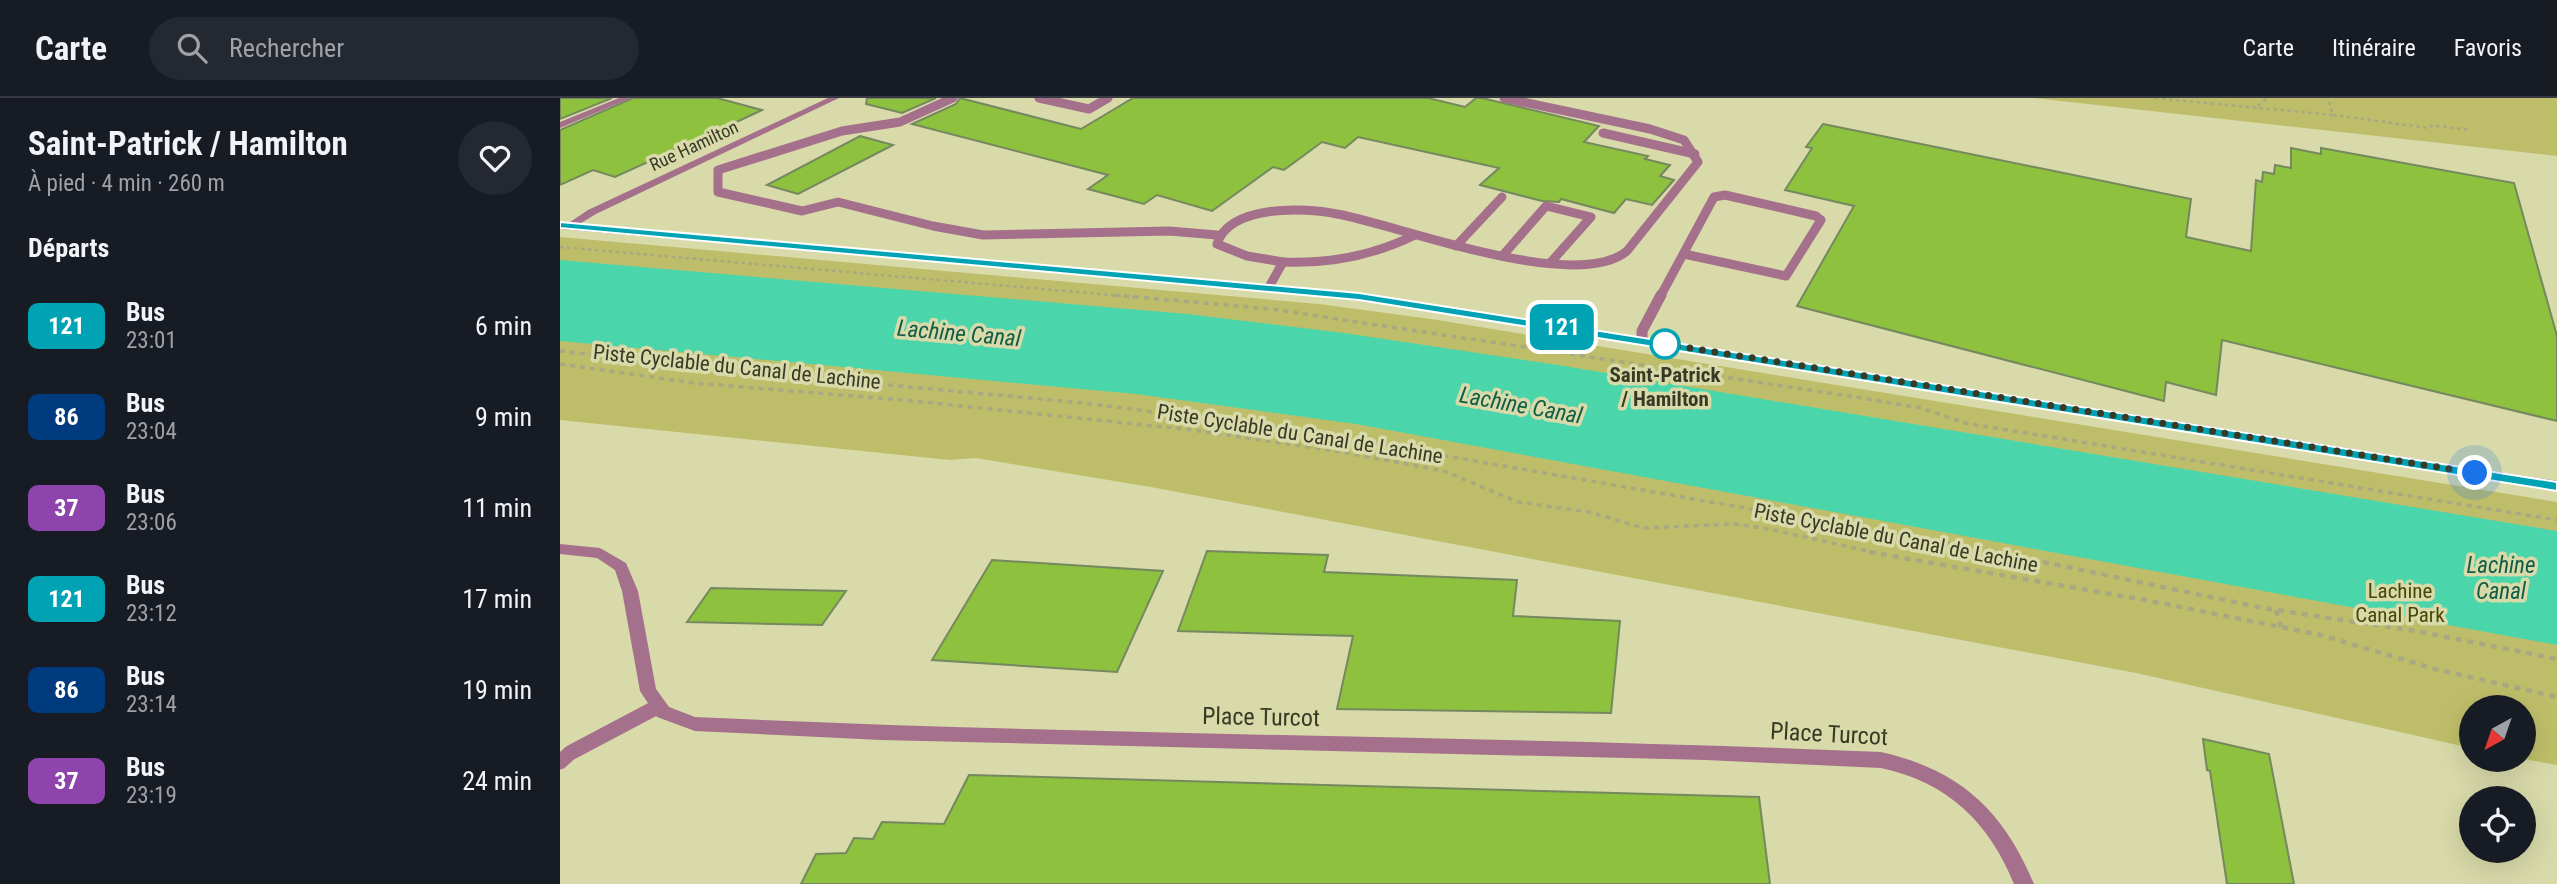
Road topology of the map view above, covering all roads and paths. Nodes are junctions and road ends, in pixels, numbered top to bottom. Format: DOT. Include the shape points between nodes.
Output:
graph roads {
  1 [pos="627,98"];
  2 [pos="835,98"];
  3 [pos="953,98"];
  4 [pos="1039,98"];
  5 [pos="1108,98"];
  6 [pos="1504,98"];
  7 [pos="2155,98"];
  8 [pos="2267,98"];
  9 [pos="2328,98"];
  10 [pos="2256,107"];
  11 [pos="2333,115"];
  12 [pos="560,125"];
  13 [pos="2470,129"];
  14 [pos="1603,133"];
  15 [pos="1695,154"];
  16 [pos="1502,197"];
  17 [pos="565,226"];
  18 [pos="1217,235"];
  19 [pos="1413,236"];
  20 [pos="1456,246"];
  21 [pos="560,247"];
  22 [pos="1504,254"];
  23 [pos="1684,254"];
  24 [pos="1283,262"];
  25 [pos="1551,262"];
  26 [pos="1269,287"];
  27 [pos="1642,340"];
  28 [pos="560,351"];
  29 [pos="560,364"];
  30 [pos="2557,486"];
  31 [pos="2557,520"];
  32 [pos="560,549"];
  33 [pos="2276,610"];
  34 [pos="2281,627"];
  35 [pos="2557,659"];
  36 [pos="2557,697"];
  37 [pos="657,707"];
  38 [pos="560,762"];
  39 [pos="2025,884"];
  1 -- 12 [label="street"];
  2 -- 17 [label="street, Rue Hamilton"];
  3 -- 18 [label="lane" via="900,122 842,131 718,170 718,192 802,211 838,202 983,235"];
  4 -- 5 [label="lane" via="1089,109"];
  6 -- 15 [label="lane" via="1650,129 1684,140"];
  7 -- 10 [label="path"];
  8 -- 10 [label="path"];
  9 -- 11 [label="path"];
  10 -- 11 [label="path"];
  11 -- 13 [label="path"];
  14 -- 15 [label="lane"];
  15 -- 25 [label="lane" via="1698,162 1622,256 1594,264"];
  16 -- 20 [label="lane"];
  17 -- 26 [label="main road"];
  18 -- 19 [label="lane" via="1224,225 1247,215 1304,212 1334,213"];
  18 -- 24 [label="lane" via="1217,244"];
  19 -- 20 [label="lane"];
  19 -- 24 [label="lane" via="1391,247 1340,260"];
  20 -- 22 [label="lane"];
  21 -- 31 [label="path" via="1314,314 1849,396 1921,408 1965,423"];
  22 -- 25 [label="lane"];
  22 -- 25 [label="lane" via="1546,206 1591,217"];
  23 -- 23 [label="lane" via="1714,197 1720,195 1821,220 1786,276"];
  23 -- 27 [label="lane" via="1642,331"];
  24 -- 26 [label="lane"];
  26 -- 27 [label="main road" via="1394,301"];
  27 -- 30 [label="main road"];
  28 -- 33 [label="path" via="1084,403 1303,431 1998,552"];
  29 -- 34 [label="path, Piste Cyclable du Canal de Lachine" via="694,383 1247,437 1444,471 1518,502 1589,512 1644,528 1749,525 1893,557"];
  32 -- 37 [label="street" via="600,553 621,567 630,592 645,682"];
  33 -- 34 [label="path"];
  33 -- 35 [label="path"];
  34 -- 36 [label="path, Piste Cyclable du Canal de Lachine"];
  37 -- 38 [label="lane"];
  37 -- 39 [label="street, Place Turcot" via="695,724 855,732 1881,760 1926,772 1962,796 2007,844"];
}
